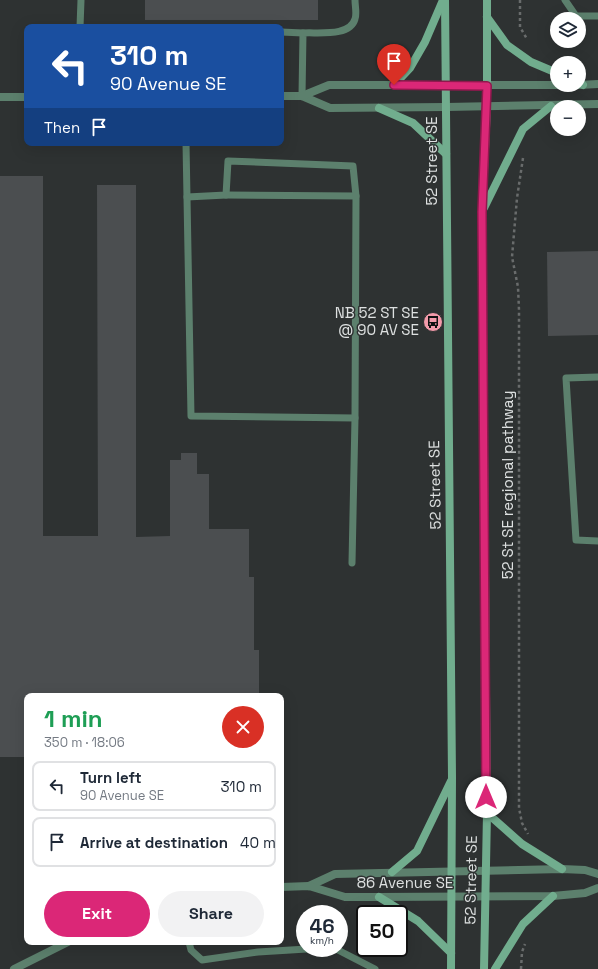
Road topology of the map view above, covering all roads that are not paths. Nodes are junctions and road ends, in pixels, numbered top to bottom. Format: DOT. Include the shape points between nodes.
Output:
graph roads {
  1 [pos="81,0"];
  2 [pos="355,0"];
  3 [pos="444,0"];
  4 [pos="487,0"];
  5 [pos="565,0"];
  6 [pos="598,16"];
  7 [pos="487,17"];
  8 [pos="80,24"];
  9 [pos="284,32"];
  10 [pos="304,33"];
  11 [pos="550,70"];
  12 [pos="586,84"];
  13 [pos="598,84"];
  14 [pos="394,85"];
  15 [pos="446,85"];
  16 [pos="550,85"];
  17 [pos="487,86"];
  18 [pos="0,96"];
  19 [pos="284,96"];
  20 [pos="302,96"];
  21 [pos="24,97"];
  22 [pos="598,104"];
  23 [pos="586,105"];
  24 [pos="550,106"];
  25 [pos="446,107"];
  26 [pos="487,107"];
  27 [pos="550,107"];
  28 [pos="379,108"];
  29 [pos="186,146"];
  30 [pos="446,154"];
  31 [pos="226,195"];
  32 [pos="356,196"];
  33 [pos="187,197"];
  34 [pos="482,212"];
  35 [pos="598,377"];
  36 [pos="355,418"];
  37 [pos="598,541"];
  38 [pos="352,563"];
  39 [pos="452,778"];
  40 [pos="487,813"];
  41 [pos="562,869"];
  42 [pos="452,871"];
  43 [pos="484,871"];
  44 [pos="392,872"];
  45 [pos="598,874"];
  46 [pos="309,886"];
  47 [pos="284,887"];
  48 [pos="598,888"];
  49 [pos="451,896"];
  50 [pos="485,896"];
  51 [pos="553,896"];
  52 [pos="379,897"];
  53 [pos="62,945"];
  54 [pos="190,945"];
  55 [pos="296,950"];
  56 [pos="451,953"];
  57 [pos="348,955"];
  58 [pos="14,969"];
  59 [pos="376,969"];
  60 [pos="451,969"];
  61 [pos="484,969"];
  62 [pos="496,969"];
  1 -- 8 [label="lane"];
  2 -- 10 [label="lane" via="356,19 351,27 342,31"];
  3 -- 14 [label="main road" via="410,68"];
  3 -- 15 [label="main road, 52 Street SE"];
  4 -- 7 [label="main road, 52 Street SE"];
  5 -- 6 [label="lane" via="576,16"];
  7 -- 11 [label="main road" via="507,44 531,62"];
  7 -- 17 [label="main road, 52 Street SE"];
  9 -- 10 [label="lane"];
  10 -- 20 [label="lane"];
  12 -- 13 [label="street"];
  14 -- 15 [label="street"];
  14 -- 20 [label="street" via="329,85"];
  15 -- 17 [label="street"];
  15 -- 25 [label="main road, 52 Street SE"];
  16 -- 17 [label="street"];
  17 -- 26 [label="main road, 52 Street SE"];
  18 -- 21 [label="street"];
  19 -- 20 [label="street"];
  20 -- 28 [label="street" via="330,108"];
  22 -- 23 [label="street"];
  24 -- 26 [label="street"];
  25 -- 26 [label="street"];
  25 -- 28 [label="street"];
  25 -- 30 [label="main road, 52 Street SE"];
  26 -- 34 [label="main road, 52 Street SE"];
  27 -- 34 [label="main road" via="523,129"];
  28 -- 30 [label="main road" via="413,123"];
  29 -- 33 [label="lane"];
  30 -- 39 [label="main road, 52 Street SE"];
  31 -- 32 [label="lane"];
  31 -- 32 [label="lane" via="228,161 353,166"];
  31 -- 33 [label="lane"];
  32 -- 36 [label="lane"];
  33 -- 36 [label="lane" via="192,416"];
  34 -- 40 [label="main road, 52 Street SE"];
  35 -- 37 [label="lane" via="566,378 576,540"];
  36 -- 38 [label="lane"];
  39 -- 42 [label="main road, 52 Street SE"];
  39 -- 44 [label="main road" via="417,851"];
  40 -- 41 [label="main road" via="522,844"];
  40 -- 43 [label="main road, 52 Street SE"];
  41 -- 43 [label="street, 86 Avenue SE"];
  41 -- 45 [label="street, 86 Avenue SE" via="585,870"];
  42 -- 43 [label="street, 86 Avenue SE"];
  42 -- 44 [label="street, 86 Avenue SE"];
  42 -- 49 [label="main road, 52 Street SE"];
  43 -- 50 [label="main road, 52 Street SE"];
  44 -- 46 [label="street, 86 Avenue SE" via="335,874"];
  46 -- 47 [label="street, 86 Avenue SE"];
  46 -- 52 [label="street, 86 Avenue SE" via="345,897"];
  48 -- 51 [label="street, 86 Avenue SE" via="585,894"];
  49 -- 50 [label="street, 86 Avenue SE"];
  49 -- 52 [label="street, 86 Avenue SE"];
  49 -- 56 [label="main road, 52 Street SE"];
  50 -- 51 [label="street, 86 Avenue SE"];
  50 -- 61 [label="main road, 52 Street SE"];
  51 -- 62 [label="main road" via="523,924"];
  52 -- 56 [label="main road" via="418,921"];
  53 -- 58 [label="street"];
  54 -- 55 [label="lane" via="191,950 202,960"];
  56 -- 60 [label="main road, 52 Street SE"];
  57 -- 59 [label="lane"];
}
